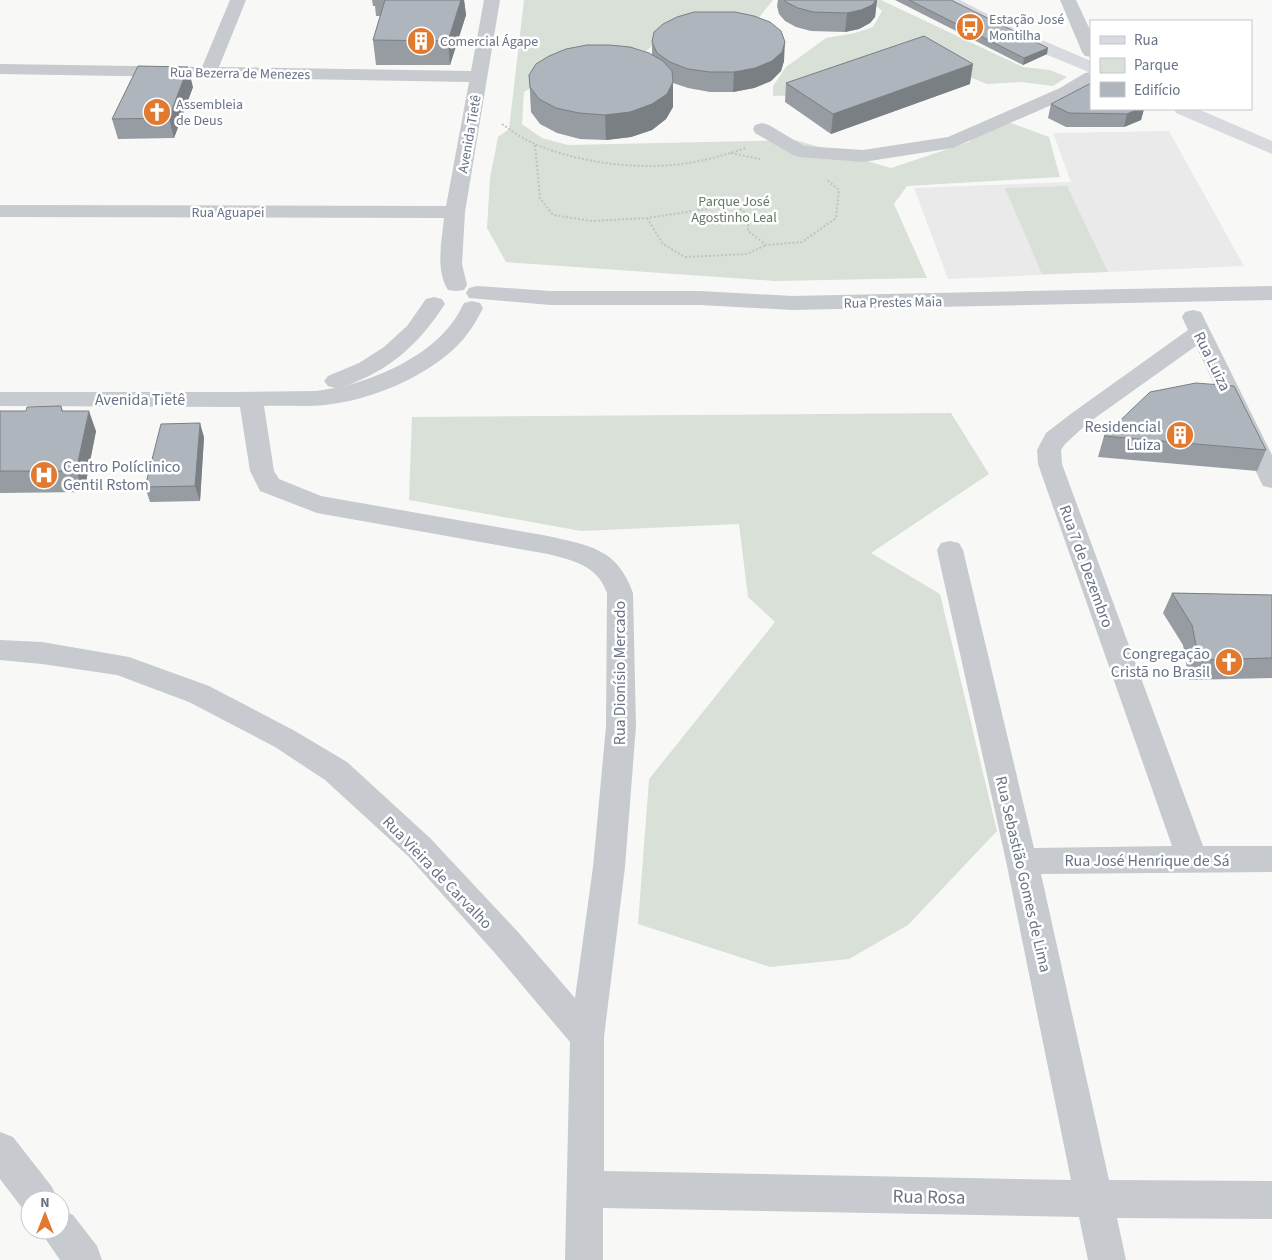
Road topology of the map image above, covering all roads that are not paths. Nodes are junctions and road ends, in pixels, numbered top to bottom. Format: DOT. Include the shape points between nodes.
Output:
graph roads {
  1 [pos="238,0"];
  2 [pos="492,0"];
  3 [pos="947,0"];
  4 [pos="1068,0"];
  5 [pos="1090,50"];
  6 [pos="1090,68"];
  7 [pos="0,69"];
  8 [pos="208,73"];
  9 [pos="480,77"];
  10 [pos="1090,78"];
  11 [pos="1185,110"];
  12 [pos="769,133"];
  13 [pos="1272,148"];
  14 [pos="0,211"];
  15 [pos="455,212"];
  16 [pos="445,287"];
  17 [pos="1272,293"];
  18 [pos="1184,294"];
  19 [pos="475,302"];
  20 [pos="1199,333"];
  21 [pos="280,397"];
  22 [pos="0,399"];
  23 [pos="251,400"];
  24 [pos="1272,480"];
  25 [pos="950,550"];
  26 [pos="0,650"];
  27 [pos="1272,859"];
  28 [pos="1022,861"];
  29 [pos="1193,861"];
  30 [pos="587,1037"];
  31 [pos="0,1150"];
  32 [pos="586,1189"];
  33 [pos="31,1190"];
  34 [pos="1094,1199"];
  35 [pos="1272,1200"];
  36 [pos="69,1240"];
  37 [pos="83,1260"];
  38 [pos="584,1260"];
  39 [pos="1107,1260"];
  1 -- 8 [label="street"];
  2 -- 9 [label="street, Avenida Tietê"];
  3 -- 6 [label="main road" via="1010,33"];
  4 -- 5 [label="street"];
  7 -- 8 [label="street, Rua Bezerra de Menezes"];
  8 -- 9 [label="street, Rua Bezerra de Menezes"];
  9 -- 15 [label="street, Avenida Tietê"];
  10 -- 12 [label="street" via="1066,92 953,142 863,156 800,151"];
  11 -- 13 [label="main road"];
  14 -- 15 [label="street, Rua Aguapei"];
  15 -- 16 [label="street, Avenida Tietê"];
  16 -- 19 [label="street" via="472,288"];
  16 -- 19 [label="street, Rua Prestes Maia" via="446,311 455,312"];
  16 -- 21 [label="street, Avenida Tietê" via="412,337 400,348 340,380"];
  17 -- 18 [label="street, Rua Prestes Maia"];
  18 -- 19 [label="street, Rua Prestes Maia" via="792,303 700,298 514,296"];
  18 -- 20 [label="street, Rua Luiza"];
  19 -- 21 [label="street, Avenida Tietê" via="466,322 446,344 404,372 329,397"];
  20 -- 24 [label="street, Rua Luiza"];
  20 -- 29 [label="street, Rua 7 de Dezembro" via="1080,418 1055,439 1049,450 1050,464"];
  21 -- 23 [label="street, Avenida Tietê"];
  22 -- 23 [label="street, Avenida Tietê"];
  23 -- 30 [label="street, Rua Dionísio Mercado" via="262,471 269,485 291,496 317,504 577,553 602,564 613,576 620,594 621,726 609,867"];
  25 -- 28 [label="street, Rua Sebastião Gomes de Lima"];
  26 -- 30 [label="street, Rua Vieira de Carvalho" via="119,665 190,691 285,739 336,771 419,847"];
  27 -- 29 [label="street, Rua José Henrique de Sá"];
  28 -- 29 [label="street, Rua José Henrique de Sá"];
  28 -- 34 [label="street, Rua Sebastião Gomes de Lima"];
  30 -- 32 [label="street"];
  31 -- 33 [label="street"];
  32 -- 34 [label="street, Rua Rosa"];
  32 -- 38 [label="street"];
  34 -- 35 [label="street, Rua Rosa"];
  34 -- 39 [label="street, Rua Sebastião Gomes de Lima"];
  36 -- 37 [label="street"];
}
